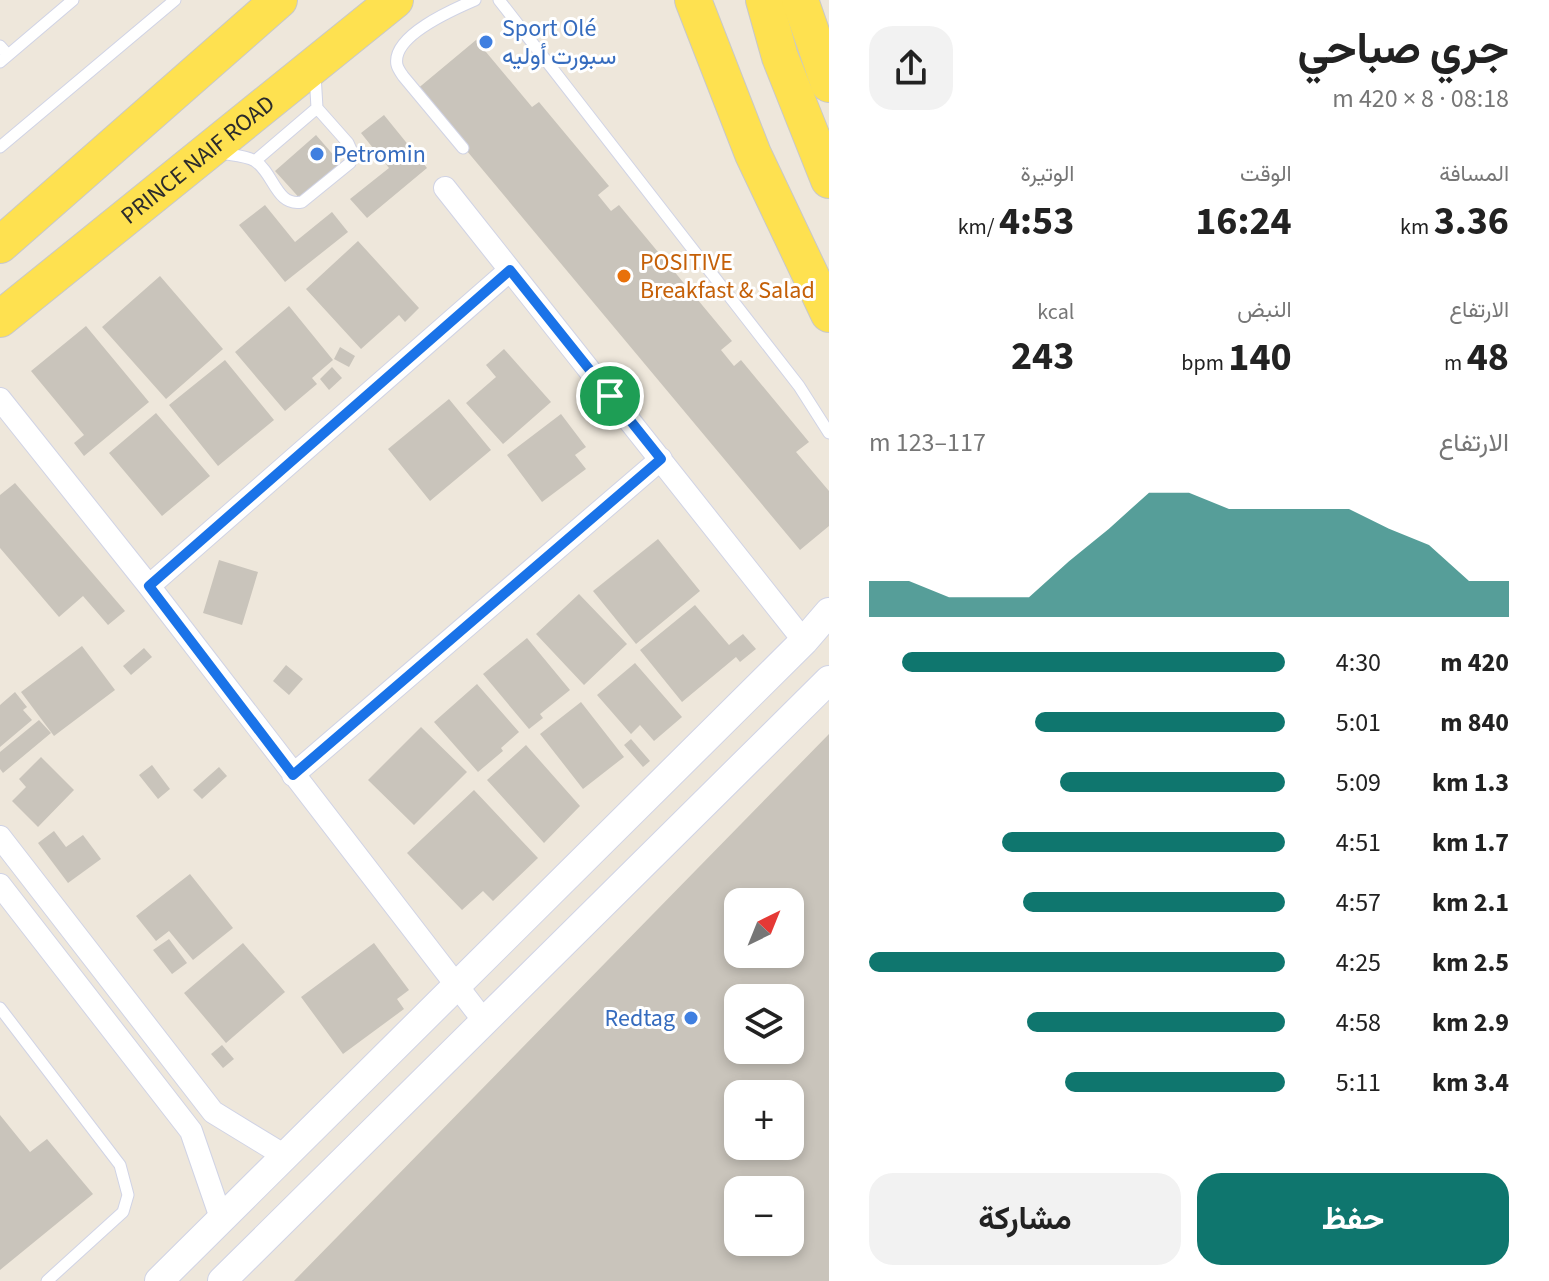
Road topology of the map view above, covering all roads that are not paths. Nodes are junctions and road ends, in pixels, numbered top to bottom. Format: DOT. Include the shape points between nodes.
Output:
graph roads {
  1 [pos="73,0"];
  2 [pos="175,0"];
  3 [pos="279,0"];
  4 [pos="395,0"];
  5 [pos="475,0"];
  6 [pos="499,0"];
  7 [pos="693,0"];
  8 [pos="714,0"];
  9 [pos="764,0"];
  10 [pos="800,0"];
  11 [pos="3,54"];
  12 [pos="314,66"];
  13 [pos="829,84"];
  14 [pos="729,95"];
  15 [pos="317,108"];
  16 [pos="0,147"];
  17 [pos="463,148"];
  18 [pos="211,151"];
  19 [pos="255,161"];
  20 [pos="829,180"];
  21 [pos="445,188"];
  22 [pos="0,245"];
  23 [pos="510,270"];
  24 [pos="829,314"];
  25 [pos="0,319"];
  26 [pos="0,399"];
  27 [pos="829,433"];
  28 [pos="661,459"];
  29 [pos="149,586"];
  30 [pos="829,612"];
  31 [pos="804,641"];
  32 [pos="829,680"];
  33 [pos="293,775"];
  34 [pos="0,837"];
  35 [pos="0,885"];
  36 [pos="457,987"];
  37 [pos="0,1008"];
  38 [pos="484,1021"];
  39 [pos="285,1156"];
  40 [pos="221,1218"];
  41 [pos="47,1281"];
  42 [pos="159,1281"];
  43 [pos="222,1281"];
  1 -- 11 [label="lane"];
  2 -- 16 [label="lane"];
  3 -- 22 [label="main road"];
  4 -- 12 [label="main road, PRINCE NAIF ROAD"];
  5 -- 17 [label="lane" via="418,30 399,52 397,65"];
  6 -- 27 [label="lane" via="799,386"];
  7 -- 14 [label="main road"];
  8 -- 14 [label="main road"];
  9 -- 20 [label="main road" via="780,57"];
  10 -- 13 [label="main road"];
  12 -- 15 [label="lane"];
  12 -- 18 [label="main road, PRINCE NAIF ROAD"];
  14 -- 24 [label="main road"];
  15 -- 19 [label="lane"];
  15 -- 19 [label="lane" via="348,143 350,163 294,204"];
  18 -- 19 [label="lane"];
  18 -- 25 [label="main road, PRINCE NAIF ROAD"];
  21 -- 23 [label="street"];
  23 -- 28 [label="street"];
  23 -- 29 [label="street"];
  26 -- 29 [label="street"];
  28 -- 31 [label="street"];
  28 -- 33 [label="street"];
  29 -- 33 [label="street"];
  30 -- 31 [label="street"];
  31 -- 36 [label="street"];
  32 -- 38 [label="street"];
  33 -- 36 [label="street"];
  34 -- 39 [label="street" via="213,1112"];
  35 -- 40 [label="street" via="191,1131"];
  36 -- 38 [label="street"];
  36 -- 39 [label="street"];
  37 -- 41 [label="lane" via="120,1165 128,1195 123,1212"];
  38 -- 43 [label="street"];
  39 -- 40 [label="street"];
  40 -- 42 [label="street"];
}
